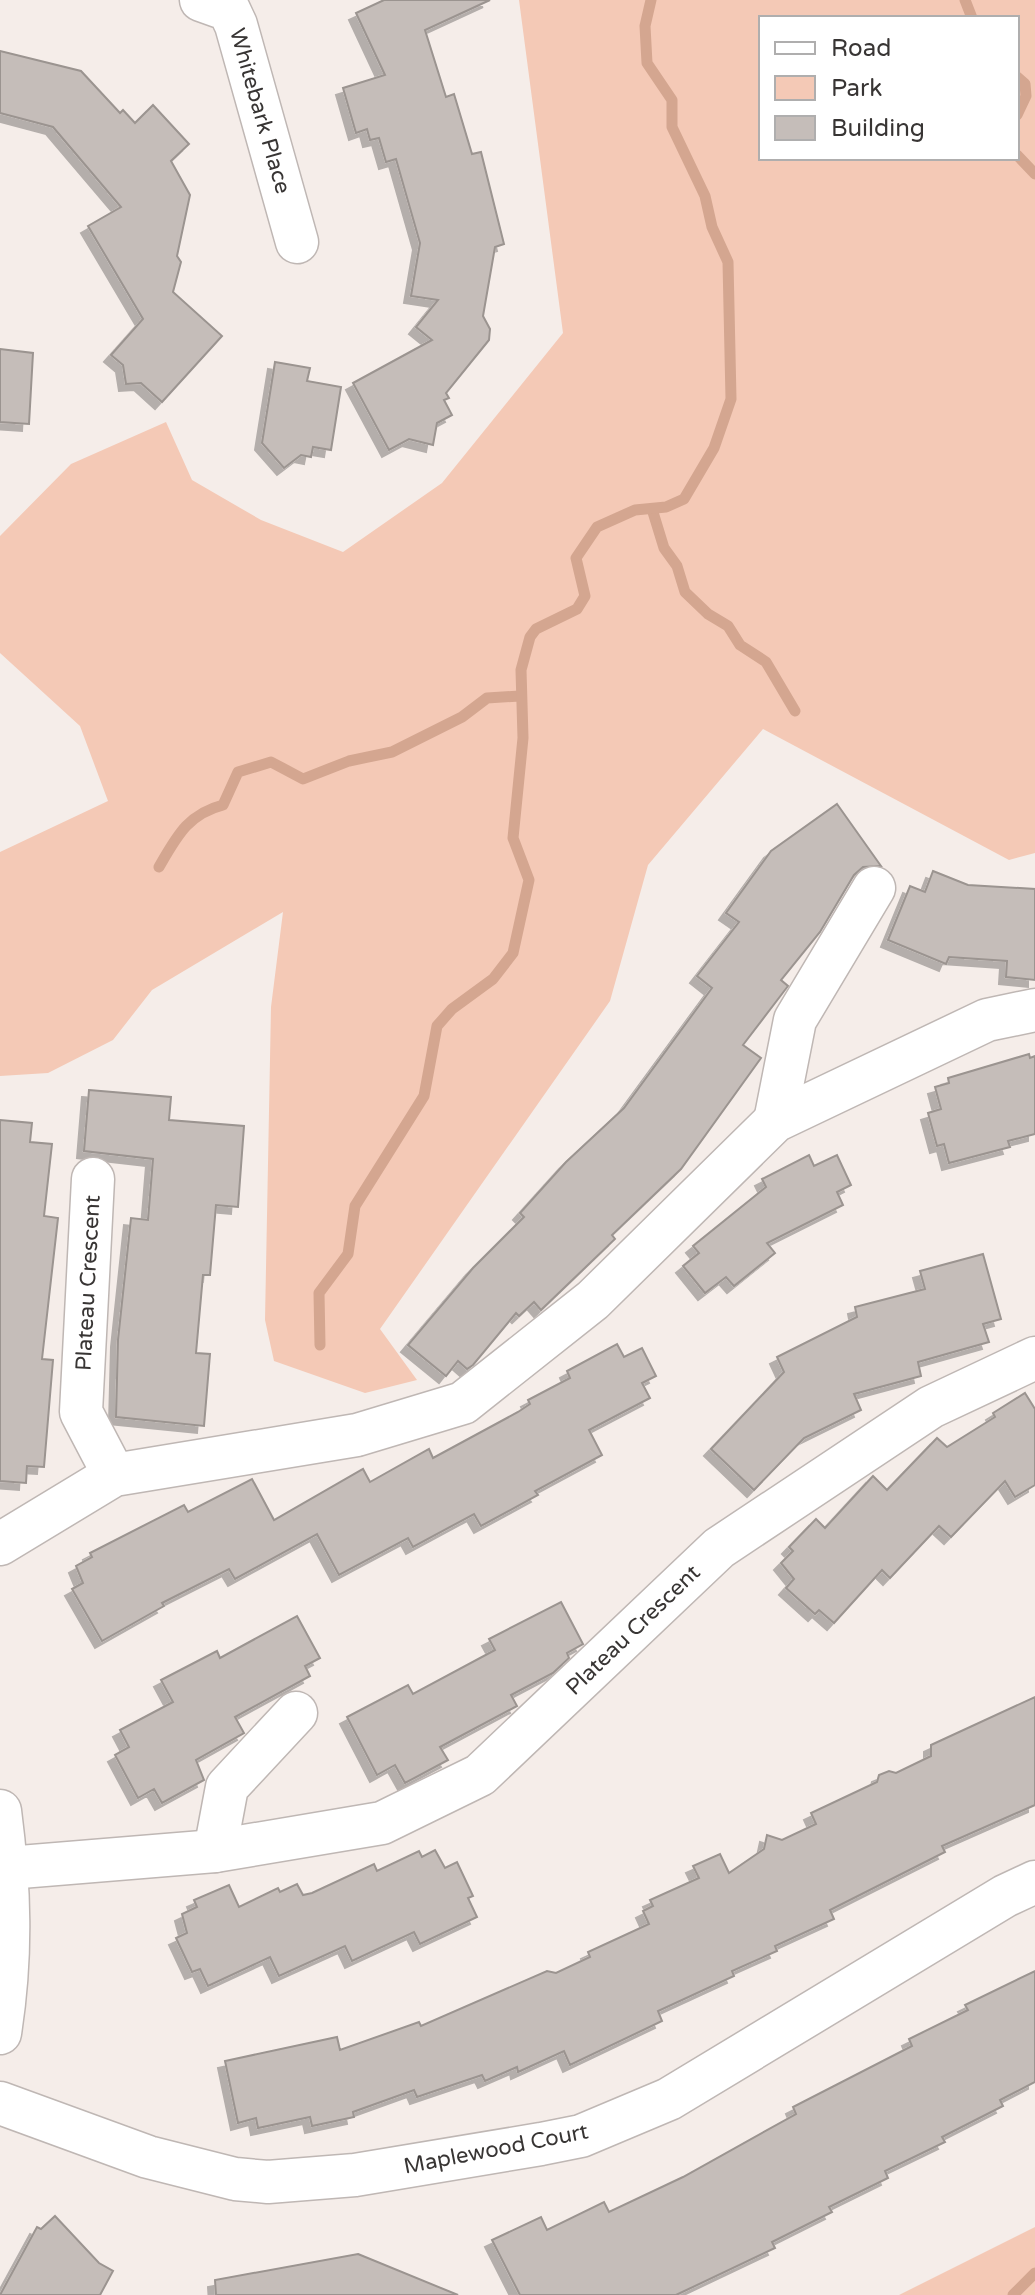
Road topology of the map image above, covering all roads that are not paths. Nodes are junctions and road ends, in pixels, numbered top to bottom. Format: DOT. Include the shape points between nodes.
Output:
graph roads {
  1 [pos="201,0"];
  2 [pos="297,242"];
  3 [pos="874,888"];
  4 [pos="1035,1010"];
  5 [pos="775,1121"];
  6 [pos="93,1179"];
  7 [pos="1035,1358"];
  8 [pos="114,1475"];
  9 [pos="0,1544"];
  10 [pos="296,1713"];
  11 [pos="0,1811"];
  12 [pos="215,1851"];
  13 [pos="8,1868"];
  14 [pos="1035,1882"];
  15 [pos="0,2033"];
  16 [pos="0,2103"];
  1 -- 2 [label="street, Whitebark Place" via="229,10 236,25"];
  3 -- 5 [label="street" via="795,1020"];
  4 -- 5 [label="street" via="987,1020"];
  5 -- 8 [label="street" via="593,1300 463,1403 357,1435"];
  6 -- 8 [label="street, Plateau Crescent" via="81,1412"];
  7 -- 12 [label="street, Plateau Crescent" via="931,1407 719,1548 480,1775 382,1823"];
  8 -- 9 [label="street"];
  10 -- 12 [label="street" via="227,1787"];
  11 -- 13 [label="street"];
  12 -- 13 [label="street, Plateau Crescent"];
  13 -- 15 [label="street" via="10,1940"];
  14 -- 16 [label="street, Maplewood Court" via="669,2099 581,2136 355,2175 268,2182 148,2157"];
}
